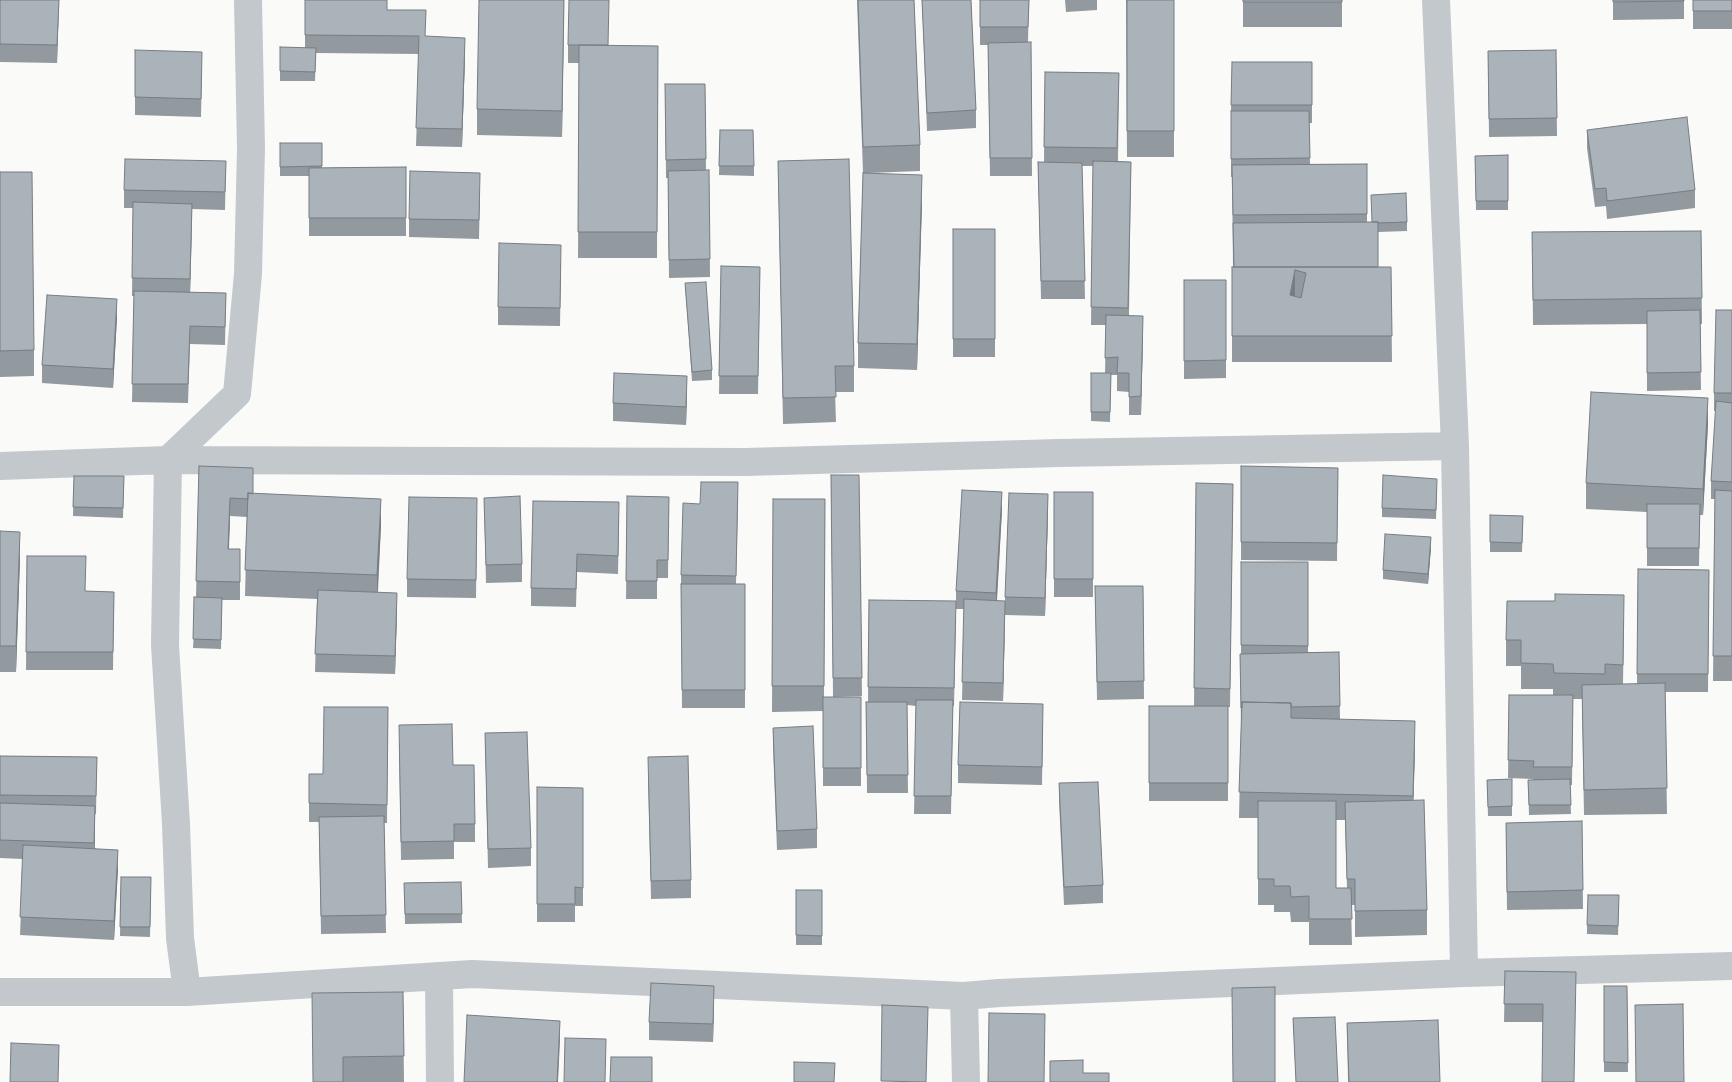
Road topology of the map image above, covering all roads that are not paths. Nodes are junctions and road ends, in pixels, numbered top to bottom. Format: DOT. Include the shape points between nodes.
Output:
graph roads {
  1 [pos="248,0"];
  2 [pos="1436,0"];
  3 [pos="1455,446"];
  4 [pos="168,460"];
  5 [pos="0,466"];
  6 [pos="1732,966"];
  7 [pos="1464,973"];
  8 [pos="439,976"];
  9 [pos="0,992"];
  10 [pos="187,992"];
  11 [pos="964,996"];
  12 [pos="440,1082"];
  13 [pos="966,1082"];
  1 -- 4 [label="street" via="251,148 248,274 237,394"];
  2 -- 3 [label="street"];
  3 -- 4 [label="street" via="746,462"];
  3 -- 7 [label="street"];
  4 -- 5 [label="street"];
  4 -- 10 [label="street" via="165,645 180,938"];
  6 -- 7 [label="street"];
  7 -- 11 [label="street"];
  8 -- 10 [label="street"];
  8 -- 11 [label="street" via="472,974"];
  8 -- 12 [label="street"];
  9 -- 10 [label="street"];
  11 -- 13 [label="street"];
}
